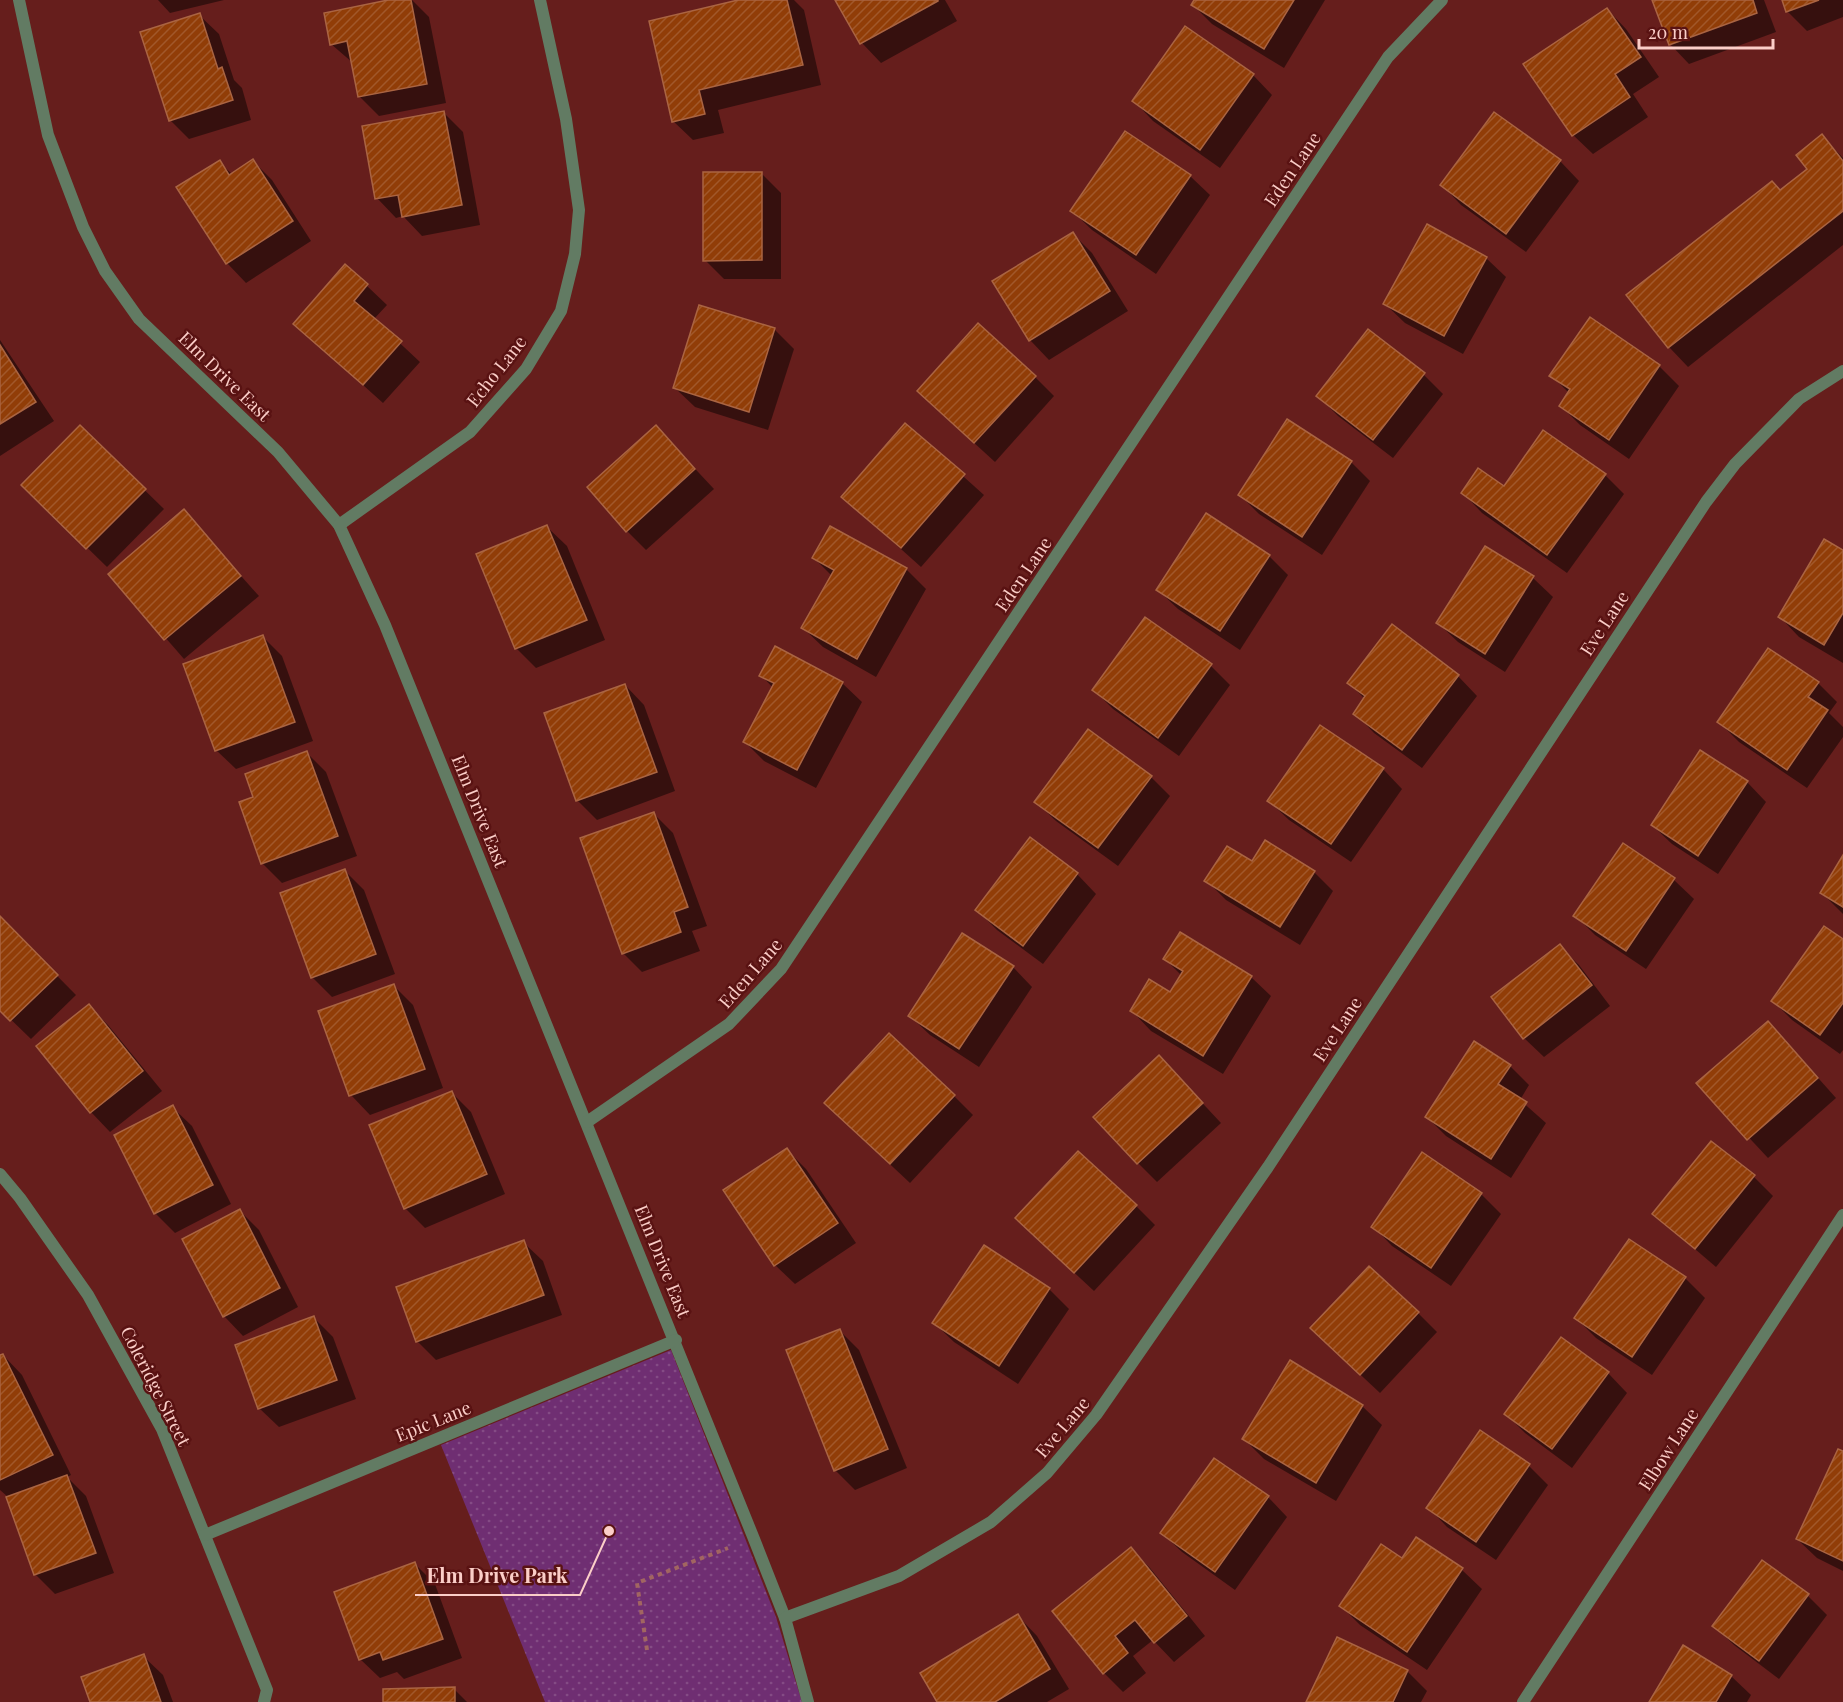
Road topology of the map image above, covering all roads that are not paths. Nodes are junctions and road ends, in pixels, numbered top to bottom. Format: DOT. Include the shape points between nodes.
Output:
graph roads {
  1 [pos="19,0"];
  2 [pos="540,0"];
  3 [pos="1442,0"];
  4 [pos="1843,371"];
  5 [pos="339,525"];
  6 [pos="587,1122"];
  7 [pos="0,1174"];
  8 [pos="1843,1215"];
  9 [pos="676,1340"];
  10 [pos="205,1535"];
  11 [pos="784,1618"];
  12 [pos="264,1702"];
  13 [pos="807,1702"];
  14 [pos="1522,1702"];
  1 -- 5 [label="street, Elm Drive East" via="48,135 83,227 105,271 139,320 278,452"];
  2 -- 5 [label="street, Echo Lane" via="566,119 579,210 575,254 561,311 526,369 470,432"];
  3 -- 6 [label="street, Eden Lane" via="1388,57 781,969 729,1024"];
  4 -- 11 [label="street, Eve Lane" via="1799,399 1735,464 1706,502 1268,1167 1096,1415 1047,1473 991,1522 899,1576"];
  5 -- 6 [label="street, Elm Drive East" via="385,625"];
  6 -- 9 [label="street, Elm Drive East"];
  7 -- 10 [label="street, Coleridge Street" via="88,1295 162,1429"];
  8 -- 14 [label="street, Elbow Lane"];
  9 -- 10 [label="street, Epic Lane"];
  9 -- 11 [label="street, Elm Drive East"];
  10 -- 12 [label="street, Coleridge Street" via="267,1690"];
  11 -- 13 [label="street, Elm Drive East"];
}
